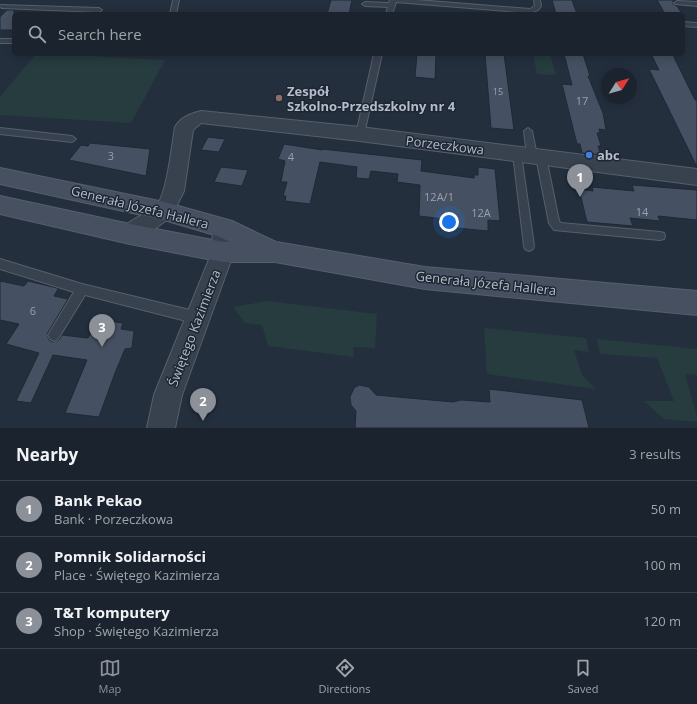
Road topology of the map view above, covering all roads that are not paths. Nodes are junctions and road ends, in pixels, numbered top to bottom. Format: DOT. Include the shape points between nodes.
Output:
graph roads {
  1 [pos="7,0"];
  2 [pos="176,0"];
  3 [pos="536,0"];
  4 [pos="677,2"];
  5 [pos="365,4"];
  6 [pos="697,4"];
  7 [pos="391,5"];
  8 [pos="1,7"];
  9 [pos="99,10"];
  10 [pos="173,12"];
  11 [pos="389,12"];
  12 [pos="685,24"];
  13 [pos="697,25"];
  14 [pos="0,41"];
  15 [pos="12,41"];
  16 [pos="378,56"];
  17 [pos="0,131"];
  18 [pos="528,131"];
  19 [pos="360,134"];
  20 [pos="72,139"];
  21 [pos="530,156"];
  22 [pos="0,176"];
  23 [pos="697,177"];
  24 [pos="0,205"];
  25 [pos="164,211"];
  26 [pos="130,234"];
  27 [pos="660,236"];
  28 [pos="224,240"];
  29 [pos="529,246"];
  30 [pos="0,264"];
  31 [pos="82,289"];
  32 [pos="697,303"];
  33 [pos="198,318"];
  34 [pos="54,335"];
  35 [pos="161,428"];
  1 -- 8 [label="lane"];
  2 -- 10 [label="lane"];
  3 -- 7 [label="lane" via="538,6 530,11 393,0"];
  4 -- 6 [label="lane"];
  5 -- 7 [label="lane"];
  7 -- 11 [label="lane"];
  8 -- 9 [label="lane"];
  12 -- 13 [label="lane"];
  14 -- 15 [label="lane"];
  16 -- 19 [label="lane"];
  17 -- 20 [label="lane"];
  18 -- 21 [label="lane"];
  19 -- 21 [label="street, Porzeczkowa"];
  19 -- 25 [label="street, Porzeczkowa" via="208,117 194,119 184,127 174,191"];
  21 -- 23 [label="street, Porzeczkowa"];
  21 -- 27 [label="lane" via="554,223 558,227"];
  21 -- 29 [label="lane"];
  22 -- 25 [label="main road, Generała Józefa Hallera"];
  24 -- 26 [label="main road, Generała Józefa Hallera"];
  25 -- 26 [label="street"];
  25 -- 28 [label="main road, Generała Józefa Hallera"];
  26 -- 28 [label="main road, Generała Józefa Hallera"];
  28 -- 32 [label="main road, Generała Józefa Hallera" via="276,252 425,278"];
  28 -- 33 [label="street, Świętego Kazimierza"];
  30 -- 31 [label="lane" via="45,282"];
  31 -- 33 [label="lane"];
  31 -- 34 [label="lane"];
  33 -- 35 [label="street, Świętego Kazimierza" via="165,405"];
}
